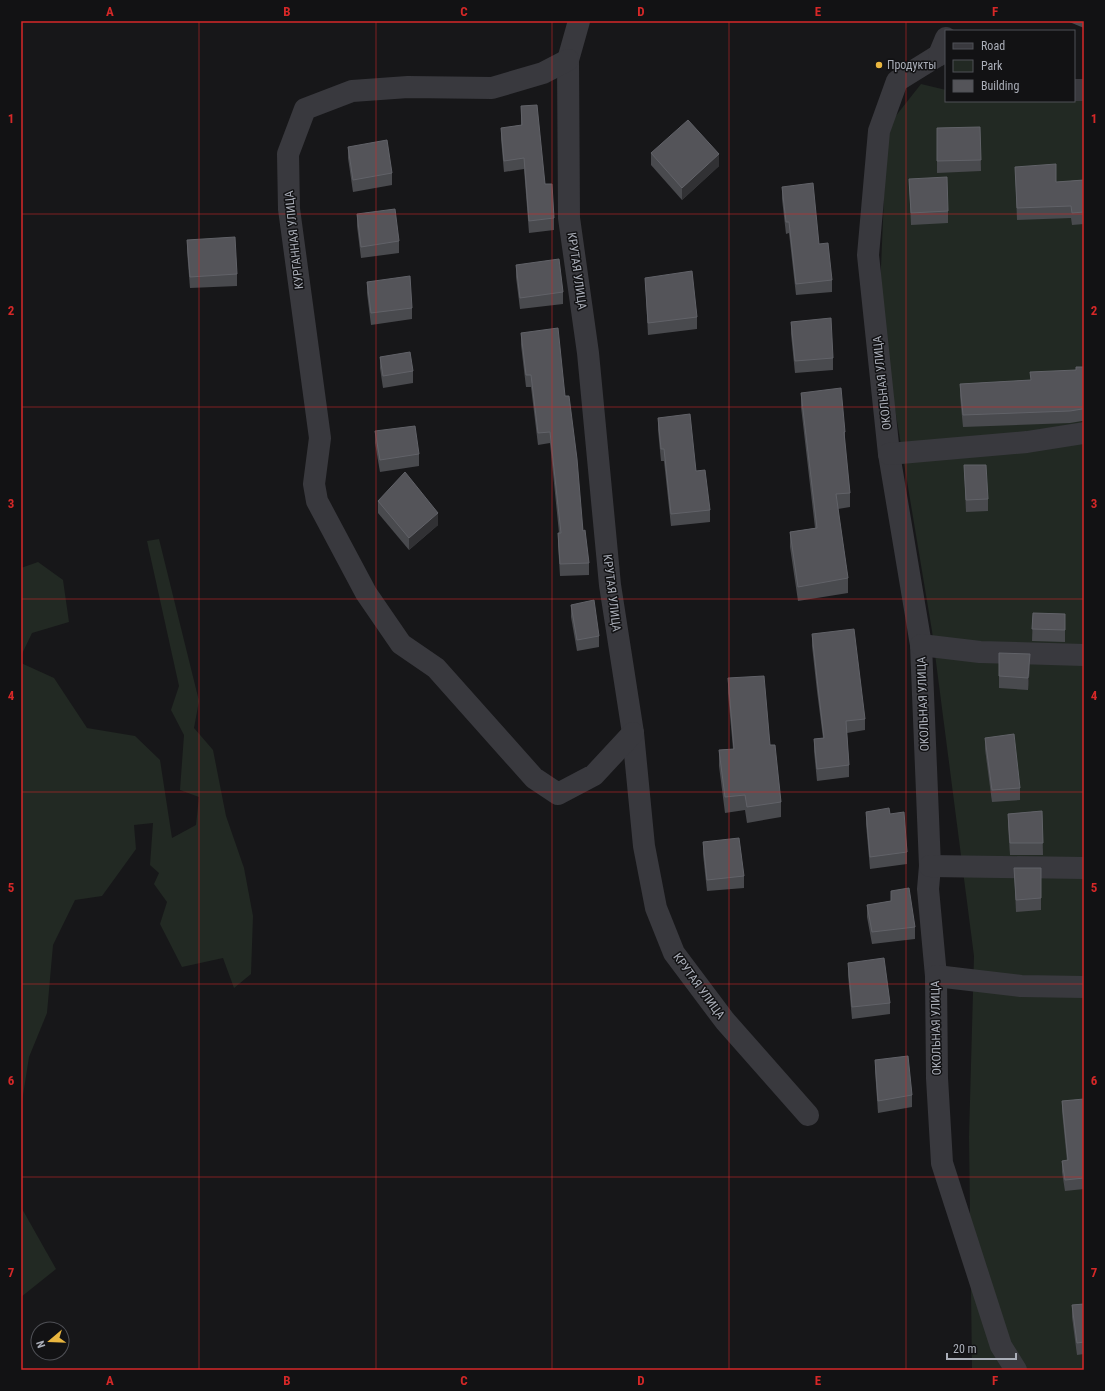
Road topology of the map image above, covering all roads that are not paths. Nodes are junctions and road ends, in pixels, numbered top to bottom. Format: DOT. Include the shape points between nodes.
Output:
graph roads {
  1 [pos="579,21"];
  2 [pos="944,51"];
  3 [pos="568,60"];
  4 [pos="1084,433"];
  5 [pos="890,454"];
  6 [pos="921,645"];
  7 [pos="1084,655"];
  8 [pos="633,733"];
  9 [pos="930,866"];
  10 [pos="1084,868"];
  11 [pos="936,976"];
  12 [pos="1084,987"];
  13 [pos="808,1115"];
  14 [pos="1016,1370"];
  1 -- 3 [label="street, КРУТАЯ УЛИЦА"];
  2 -- 5 [label="street, ОКОЛЬНАЯ УЛИЦА" via="897,81 879,131 868,255"];
  3 -- 8 [label="street, КРУТАЯ УЛИЦА" via="569,218 588,353 610,585"];
  3 -- 8 [label="street, КУРГАННАЯ УЛИЦА" via="544,73 492,88 408,86 352,91 305,109 288,154 288,209 320,438 314,484 317,500 366,593 401,644 436,668 534,778 558,794 594,775"];
  4 -- 5 [label="street" via="1027,442"];
  5 -- 6 [label="street, ОКОЛЬНАЯ УЛИЦА"];
  6 -- 7 [label="street" via="980,652"];
  6 -- 9 [label="street, ОКОЛЬНАЯ УЛИЦА"];
  8 -- 13 [label="street, КРУТАЯ УЛИЦА" via="644,846 656,908 674,953 725,1021"];
  9 -- 10 [label="street"];
  9 -- 11 [label="street, ОКОЛЬНАЯ УЛИЦА" via="928,889"];
  11 -- 12 [label="street" via="1021,986"];
  11 -- 14 [label="street, ОКОЛЬНАЯ УЛИЦА" via="937,1078 942,1163 1001,1346"];
}
